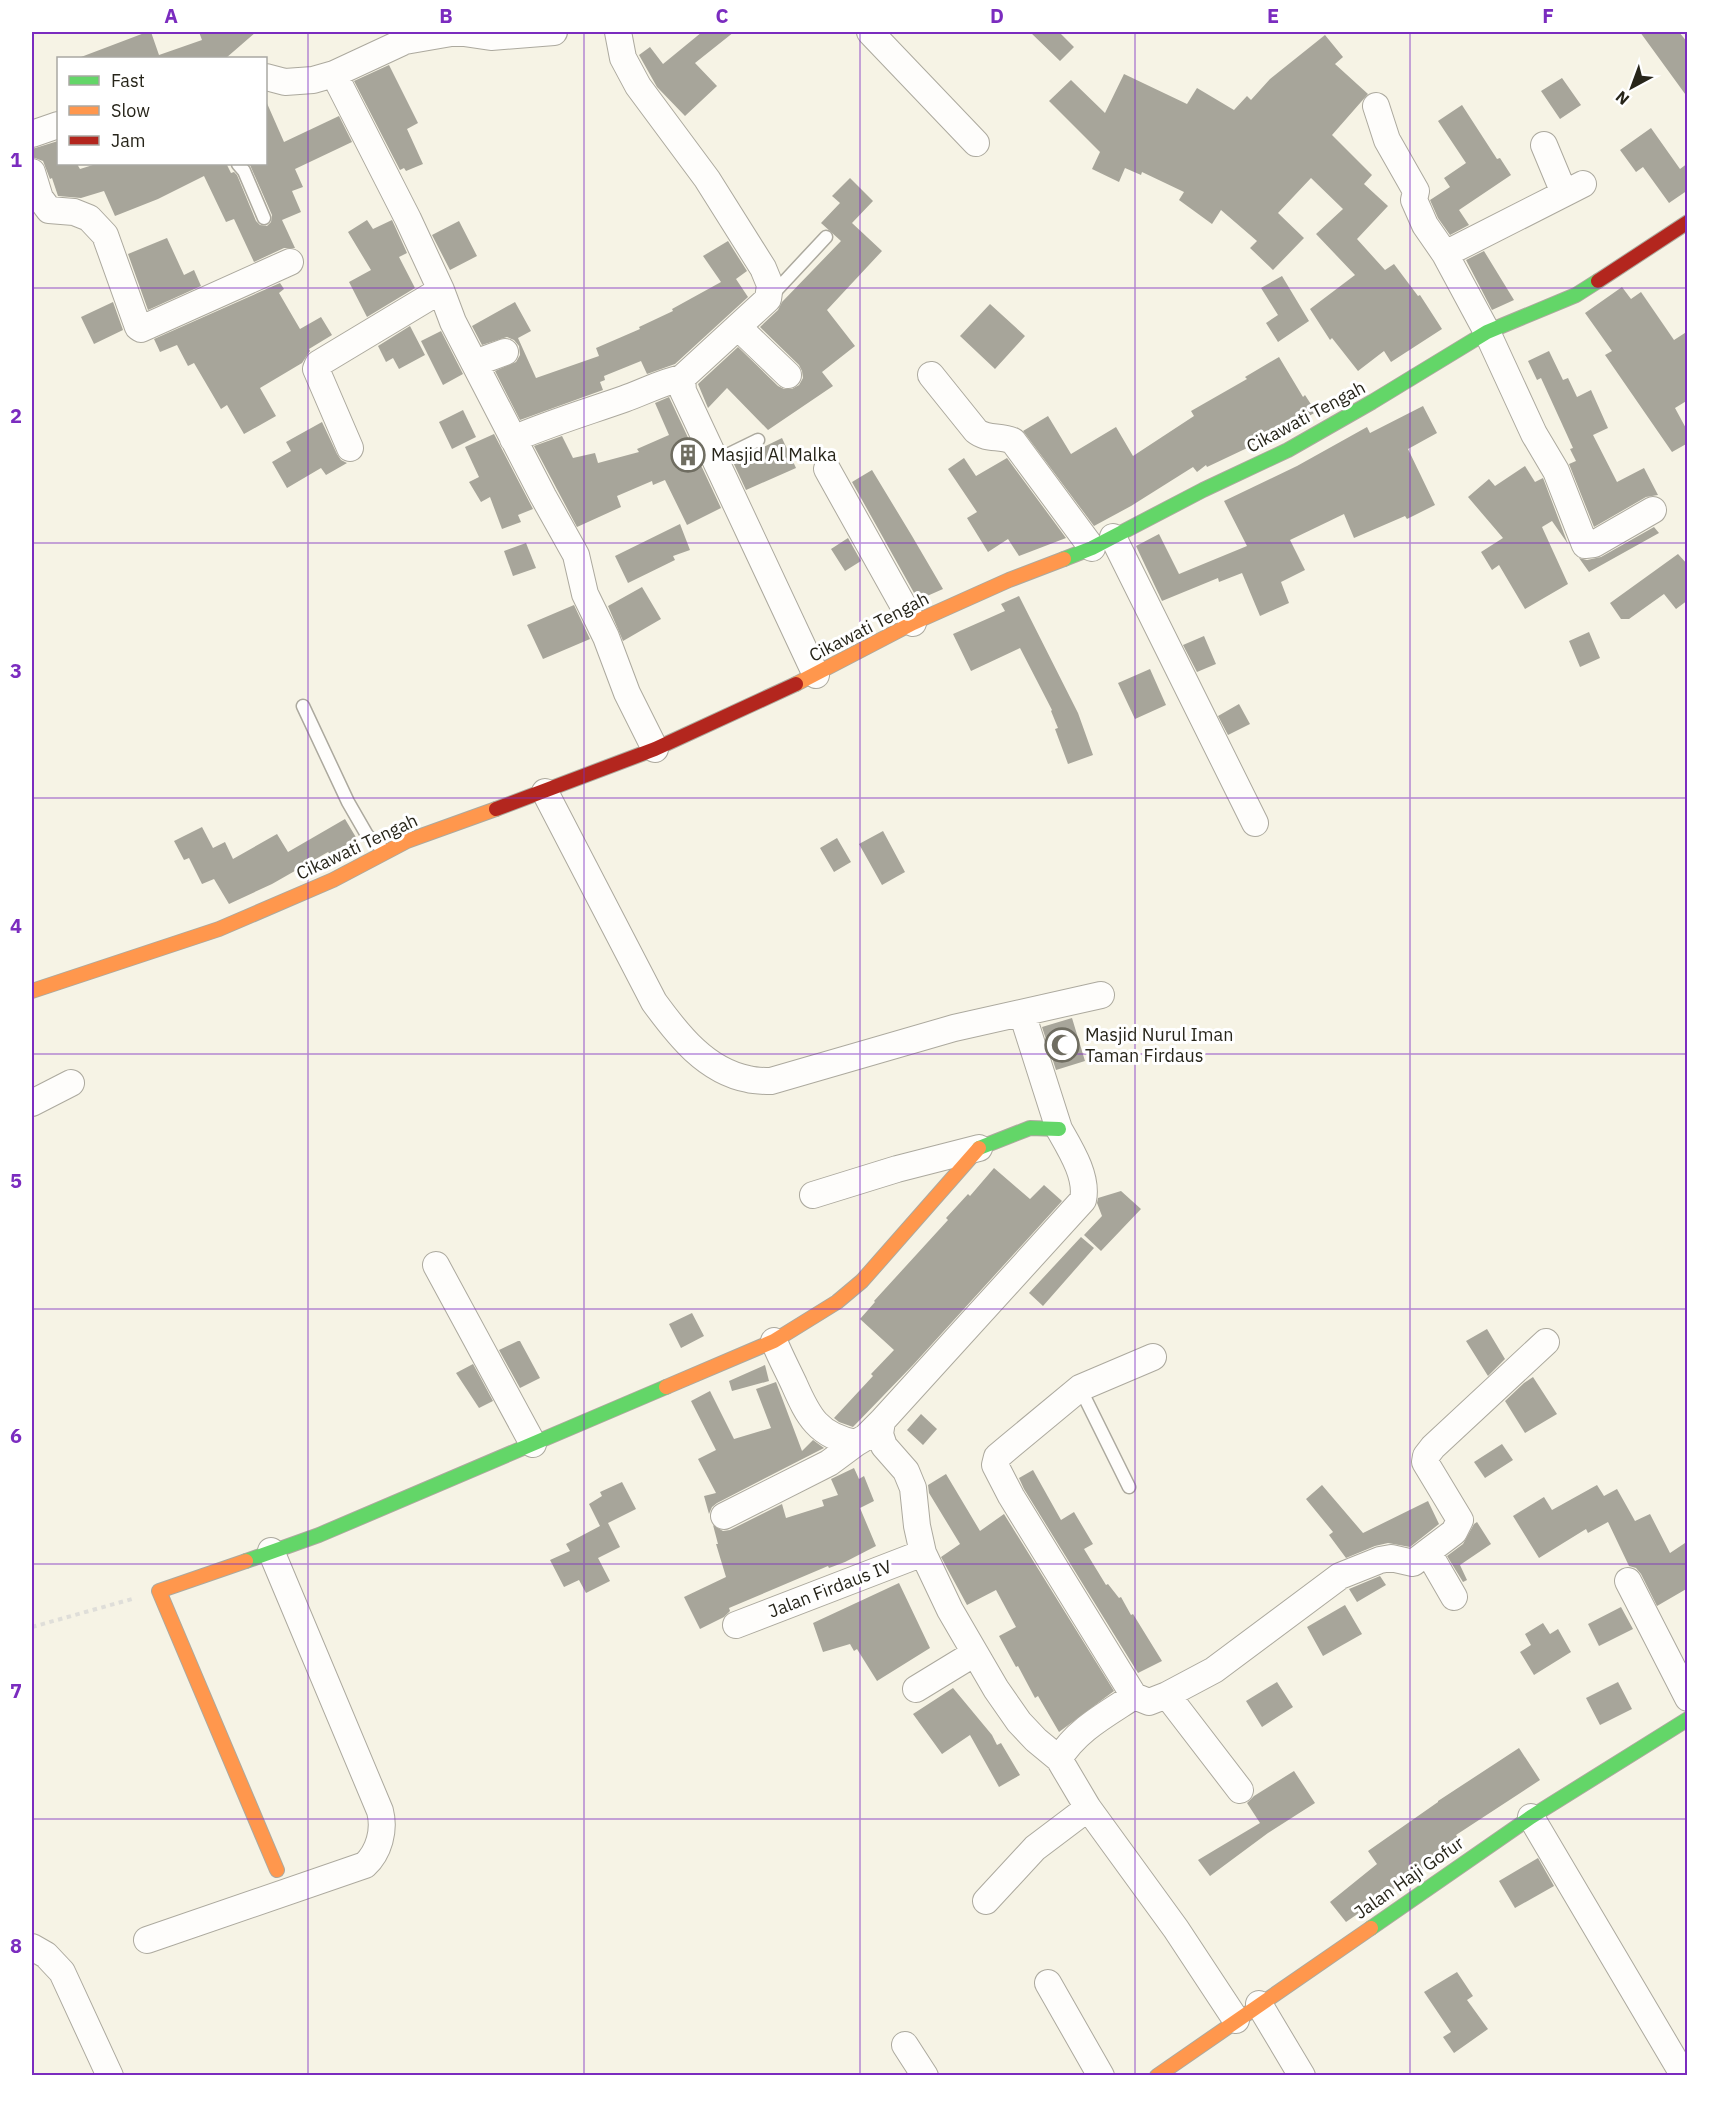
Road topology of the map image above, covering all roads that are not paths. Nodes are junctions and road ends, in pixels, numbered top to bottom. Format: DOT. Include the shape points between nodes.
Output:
graph roads {
  1 [pos="554,32"];
  2 [pos="618,32"];
  3 [pos="870,32"];
  4 [pos="334,74"];
  5 [pos="267,76"];
  6 [pos="1376,106"];
  7 [pos="57,125"];
  8 [pos="32,134"];
  9 [pos="976,144"];
  10 [pos="1544,145"];
  11 [pos="238,165"];
  12 [pos="32,172"];
  13 [pos="264,218"];
  14 [pos="1688,222"];
  15 [pos="826,237"];
  16 [pos="1444,254"];
  17 [pos="290,262"];
  18 [pos="441,290"];
  19 [pos="768,300"];
  20 [pos="738,327"];
  21 [pos="1487,332"];
  22 [pos="505,352"];
  23 [pos="475,363"];
  24 [pos="788,375"];
  25 [pos="931,375"];
  26 [pos="682,378"];
  27 [pos="513,439"];
  28 [pos="758,440"];
  29 [pos="350,448"];
  30 [pos="715,461"];
  31 [pos="827,469"];
  32 [pos="1653,510"];
  33 [pos="1103,542"];
  34 [pos="913,623"];
  35 [pos="816,675"];
  36 [pos="303,706"];
  37 [pos="655,749"];
  38 [pos="545,792"];
  39 [pos="1255,823"];
  40 [pos="386,852"];
  41 [pos="32,991"];
  42 [pos="1101,995"];
  43 [pos="1022,1013"];
  44 [pos="71,1083"];
  45 [pos="32,1103"];
  46 [pos="1059,1130"];
  47 [pos="979,1148"];
  48 [pos="813,1195"];
  49 [pos="436,1265"];
  50 [pos="774,1341"];
  51 [pos="1546,1342"];
  52 [pos="1153,1357"];
  53 [pos="1080,1388"];
  54 [pos="882,1421"];
  55 [pos="855,1443"];
  56 [pos="533,1444"];
  57 [pos="1129,1487"];
  58 [pos="724,1516"];
  59 [pos="271,1551"];
  60 [pos="1428,1552"];
  61 [pos="923,1553"];
  62 [pos="1628,1581"];
  63 [pos="1454,1597"];
  64 [pos="736,1625"];
  65 [pos="975,1653"];
  66 [pos="916,1689"];
  67 [pos="1167,1695"];
  68 [pos="1134,1696"];
  69 [pos="1688,1698"];
  70 [pos="1688,1719"];
  71 [pos="1059,1758"];
  72 [pos="1240,1791"];
  73 [pos="1088,1808"];
  74 [pos="1531,1816"];
  75 [pos="277,1869"];
  76 [pos="986,1901"];
  77 [pos="147,1940"];
  78 [pos="32,1947"];
  79 [pos="1048,1983"];
  80 [pos="1259,2004"];
  81 [pos="1236,2019"];
  82 [pos="905,2044"];
  83 [pos="110,2076"];
  84 [pos="925,2076"];
  85 [pos="1101,2076"];
  86 [pos="1156,2076"];
  87 [pos="1302,2076"];
  88 [pos="1684,2076"];
  1 -- 4 [label="street" via="491,37 457,32 405,41"];
  2 -- 19 [label="street" via="622,58 638,86 707,179 763,268 770,285"];
  3 -- 9 [label="street"];
  4 -- 5 [label="street" via="301,82"];
  4 -- 18 [label="street"];
  6 -- 16 [label="street" via="1387,140 1416,190 1414,200 1425,225"];
  7 -- 8 [label="street"];
  10 -- 16 [label="street" via="1574,189"];
  11 -- 13 [label="lane"];
  12 -- 17 [label="street" via="40,198 50,210 89,218 105,235 141,329"];
  14 -- 21 [label="street, Cikawati Tengah" via="1576,295"];
  15 -- 19 [label="lane"];
  16 -- 21 [label="street"];
  18 -- 23 [label="street"];
  18 -- 29 [label="street" via="318,364 316,369"];
  19 -- 20 [label="street"];
  20 -- 24 [label="street"];
  20 -- 26 [label="street"];
  21 -- 32 [label="street" via="1534,434 1556,471 1585,545 1594,544"];
  21 -- 33 [label="street, Cikawati Tengah" via="1288,450"];
  22 -- 23 [label="street"];
  23 -- 27 [label="street"];
  25 -- 33 [label="street" via="976,431 986,437 1001,436 1013,441"];
  26 -- 27 [label="street" via="562,418"];
  26 -- 30 [label="street" via="682,391"];
  27 -- 37 [label="street" via="576,555 585,594"];
  28 -- 30 [label="lane"];
  30 -- 35 [label="street"];
  31 -- 34 [label="street"];
  33 -- 34 [label="street, Cikawati Tengah"];
  33 -- 39 [label="street"];
  34 -- 35 [label="street, Cikawati Tengah"];
  35 -- 37 [label="street, Cikawati Tengah"];
  36 -- 40 [label="lane" via="367,836"];
  37 -- 38 [label="street, Cikawati Tengah"];
  38 -- 40 [label="street, Cikawati Tengah"];
  38 -- 43 [label="street" via="654,1002 694,1051 720,1069 746,1079 771,1081 954,1028"];
  40 -- 41 [label="street, Cikawati Tengah" via="333,880 219,928"];
  42 -- 43 [label="street"];
  43 -- 46 [label="street"];
  44 -- 45 [label="street"];
  46 -- 47 [label="street" via="1030,1128"];
  46 -- 54 [label="street" via="1085,1189 1083,1200"];
  47 -- 48 [label="street"];
  47 -- 50 [label="street" via="862,1281 837,1302"];
  49 -- 56 [label="street"];
  50 -- 55 [label="street" via="812,1419 834,1437"];
  50 -- 56 [label="street"];
  51 -- 60 [label="street" via="1426,1456 1425,1462 1460,1520 1454,1532"];
  52 -- 53 [label="street"];
  53 -- 57 [label="lane"];
  53 -- 68 [label="street" via="997,1457 995,1465"];
  54 -- 55 [label="street"];
  54 -- 61 [label="street" via="880,1434 884,1446 906,1471 913,1488"];
  55 -- 58 [label="street" via="829,1463"];
  56 -- 59 [label="street" via="319,1535"];
  59 -- 75 [label="street" via="159,1592"];
  59 -- 77 [label="street" via="380,1811 383,1823 375,1856 365,1865"];
  60 -- 63 [label="street"];
  60 -- 67 [label="street" via="1413,1563 1391,1558 1340,1576 1214,1670"];
  61 -- 64 [label="street, Jalan Firdaus IV"];
  61 -- 65 [label="street"];
  62 -- 69 [label="street"];
  65 -- 66 [label="street"];
  65 -- 71 [label="street" via="1019,1722"];
  67 -- 68 [label="street" via="1149,1702"];
  67 -- 72 [label="street"];
  68 -- 71 [label="street" via="1091,1724 1068,1744"];
  70 -- 74 [label="street, Jalan Haji Gofur"];
  71 -- 73 [label="street"];
  73 -- 76 [label="street" via="1035,1848"];
  73 -- 81 [label="street"];
  74 -- 80 [label="street, Jalan Haji Gofur"];
  74 -- 88 [label="street"];
  78 -- 83 [label="street" via="62,1972"];
  79 -- 85 [label="street"];
  80 -- 81 [label="street, Jalan Haji Gofur"];
  80 -- 87 [label="street"];
  81 -- 86 [label="street, Jalan Haji Gofur"];
  82 -- 84 [label="street"];
}
